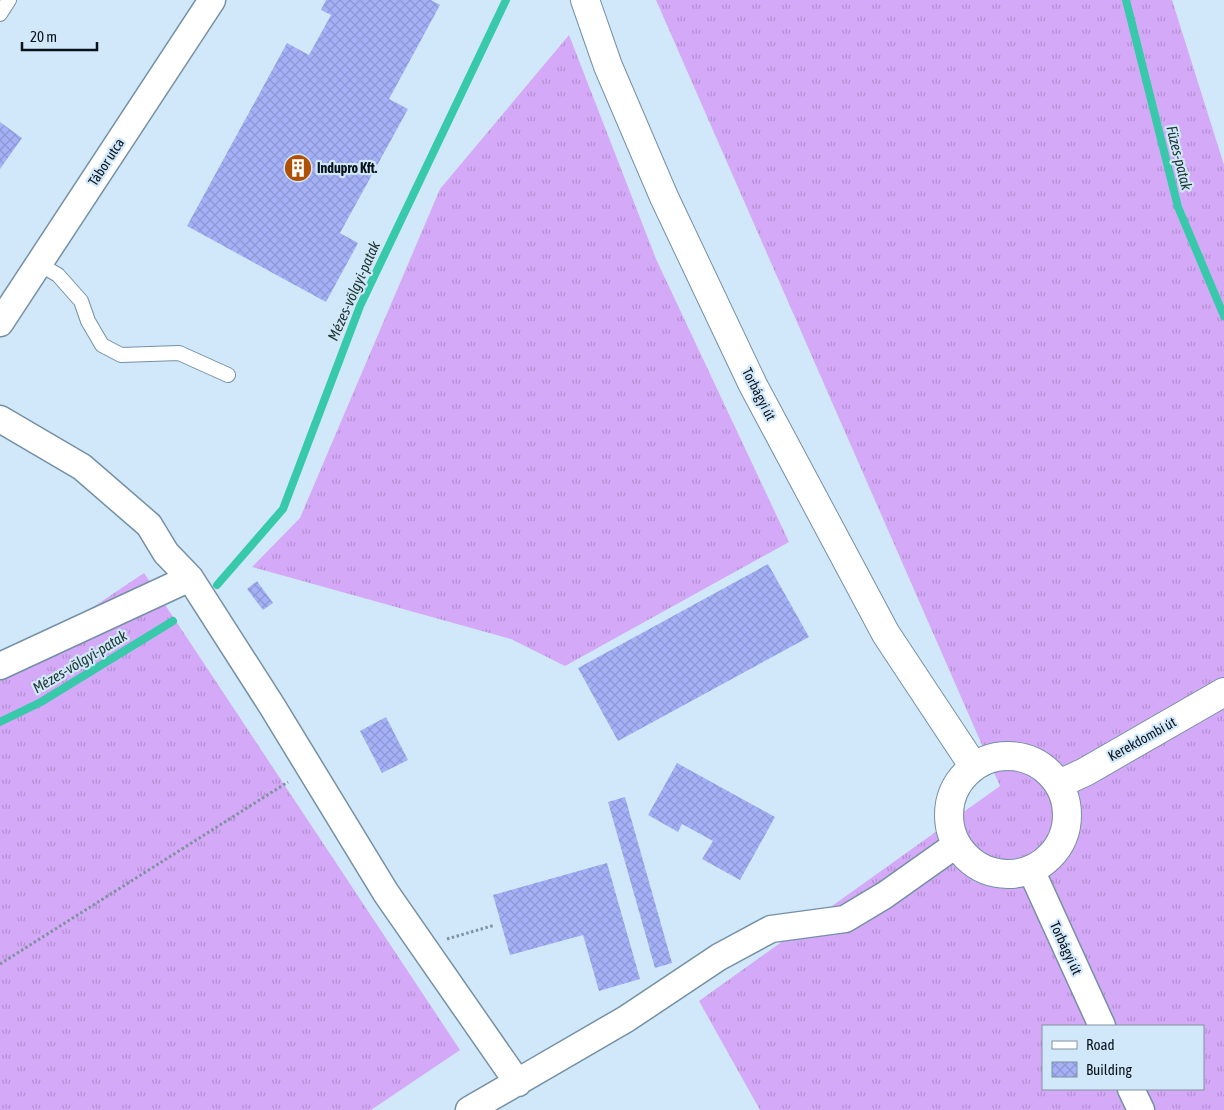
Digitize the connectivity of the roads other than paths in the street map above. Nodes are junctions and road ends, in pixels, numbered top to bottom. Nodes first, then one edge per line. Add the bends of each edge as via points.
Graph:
1 (10, 0) edge
2 (212, 0) edge
3 (585, 0) edge
4 (0, 14) edge
5 (39, 264) junction
6 (0, 323) edge
7 (228, 375) dead end
8 (0, 419) edge
9 (190, 578) junction
10 (0, 666) edge
11 (1224, 692) edge
12 (974, 767) junction
13 (1059, 784) junction
14 (957, 844) junction
15 (1031, 870) junction
16 (1102, 1025) edge
17 (518, 1082) junction
18 (1131, 1090) edge
19 (469, 1110) edge
20 (1141, 1110) edge

1 - 4 lane
2 - 5 street, Tábor utca
3 - 12 street, Torbágyi út via 608,66 664,197 753,385 886,634
5 - 6 street, Tábor utca
5 - 7 lane via 58,274 82,301 88,321 102,345 122,355 179,353
8 - 9 street via 82,468 149,525 166,553
9 - 10 street
9 - 17 street via 386,893
11 - 13 street, Kerekdombi út
12 - 13 street via 1004,755 1023,757 1040,765
12 - 14 street via 960,780 952,794 949,825
13 - 15 street via 1067,807 1062,839 1054,853
14 - 15 street via 972,862 985,869 1012,874
14 - 17 street via 845,919 771,929 719,957 626,1019
15 - 16 street, Torbágyi út
17 - 19 street
18 - 20 street

